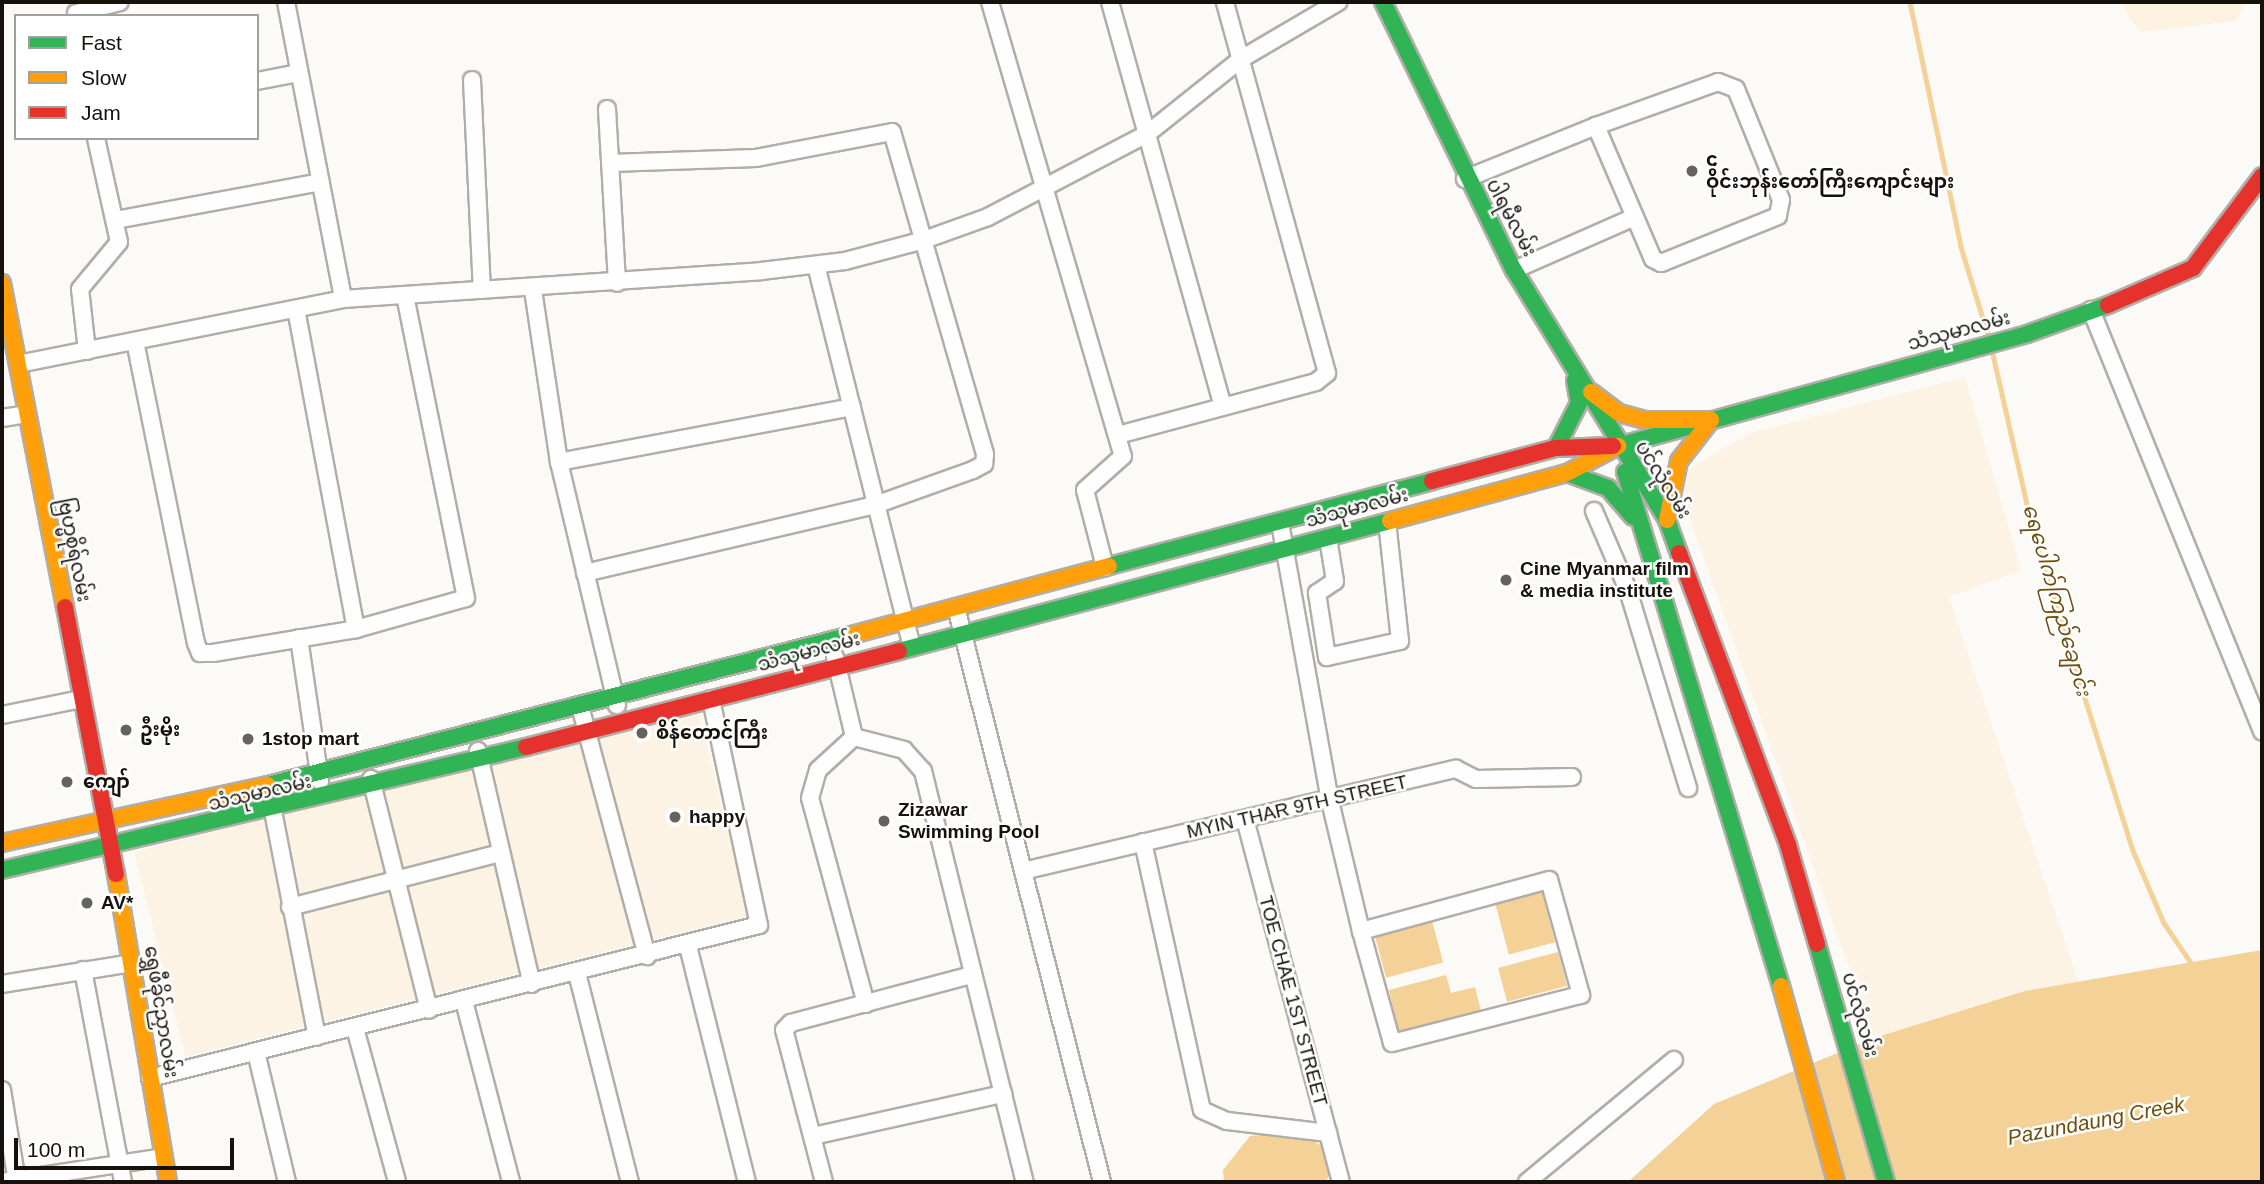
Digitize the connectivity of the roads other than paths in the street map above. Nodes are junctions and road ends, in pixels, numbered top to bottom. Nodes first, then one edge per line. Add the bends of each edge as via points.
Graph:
1 (120, 2) edge
2 (286, 2) edge
3 (990, 2) edge
4 (1110, 2) edge
5 (1225, 2) edge
6 (1338, 2) edge
7 (1383, 2) edge
8 (74, 10) edge
9 (1241, 59) junction
10 (299, 73) junction
11 (472, 80) dead end
12 (259, 81) edge
13 (607, 109) dead end
14 (1596, 126) junction
15 (1147, 134) junction
16 (96, 140) edge
17 (610, 163) junction
18 (2262, 176) edge
19 (1465, 179) junction
20 (321, 182) junction
21 (1045, 189) junction
22 (1635, 217) junction
23 (116, 220) junction
24 (924, 240) junction
25 (816, 265) junction
26 (1514, 270) junction
27 (2, 283) edge
28 (617, 283) junction
29 (482, 290) junction
30 (533, 290) junction
31 (405, 296) junction
32 (343, 299) junction
33 (296, 309) junction
34 (2091, 310) junction
35 (135, 341) junction
36 (87, 351) junction
37 (18, 364) junction
38 (1575, 376) junction
39 (852, 407) junction
40 (1223, 407) junction
41 (27, 414) junction
42 (2, 418) edge
43 (1711, 420) junction
44 (1118, 435) junction
45 (1618, 446) junction
46 (1556, 448) junction
47 (559, 462) junction
48 (1567, 473) junction
49 (875, 505) junction
50 (1594, 511) dead end
51 (1667, 520) junction
52 (1387, 522) junction
53 (1280, 523) junction
54 (1643, 532) junction
55 (1328, 538) junction
56 (1286, 549) junction
57 (1148, 555) junction
58 (1105, 567) junction
59 (585, 573) junction
60 (1157, 584) junction
61 (1628, 590) junction
62 (1664, 590) junction
63 (956, 607) junction
64 (905, 621) junction
65 (356, 629) junction
66 (963, 634) junction
67 (299, 638) junction
68 (832, 641) junction
69 (912, 647) junction
70 (837, 665) junction
71 (615, 697) junction
72 (81, 699) junction
73 (711, 699) junction
74 (580, 706) junction
75 (2, 715) edge
76 (622, 722) junction
77 (588, 731) junction
78 (2262, 732) edge
79 (474, 734) junction
80 (853, 737) junction
81 (480, 760) junction
82 (367, 763) junction
83 (319, 774) junction
84 (1572, 777) dead end
85 (373, 788) junction
86 (1688, 788) dead end
87 (323, 799) junction
88 (1330, 801) junction
89 (273, 811) junction
90 (1245, 819) junction
91 (108, 824) junction
92 (1143, 842) junction
93 (2, 843) edge
94 (112, 849) junction
95 (502, 853) junction
96 (2, 870) edge
97 (1023, 871) junction
98 (394, 881) junction
99 (290, 907) junction
100 (1361, 931) junction
101 (688, 946) junction
102 (647, 956) junction
103 (131, 962) junction
104 (83, 970) junction
105 (577, 973) junction
106 (971, 975) junction
107 (2, 984) edge
108 (532, 984) junction
109 (464, 1001) junction
110 (866, 1004) junction
111 (429, 1010) junction
112 (355, 1028) junction
113 (317, 1037) junction
114 (256, 1052) junction
115 (1674, 1060) dead end
116 (150, 1078) junction
117 (2, 1090) edge
118 (1003, 1094) junction
119 (1328, 1133) junction
120 (813, 1136) junction
121 (163, 1157) junction
122 (120, 1164) junction
123 (12, 1181) edge
124 (123, 1182) edge
125 (168, 1182) edge
126 (287, 1182) edge
127 (397, 1182) edge
128 (511, 1182) edge
129 (629, 1182) edge
130 (747, 1182) edge
131 (824, 1182) edge
132 (1025, 1182) edge
133 (1102, 1182) edge
134 (1340, 1182) edge
135 (1527, 1182) edge
136 (1836, 1182) edge
137 (1886, 1182) edge

1 - 8 street
2 - 10 street
3 - 21 street
4 - 15 street
5 - 9 street
6 - 9 street
7 - 19 main road, ပါရမီလမ်း
9 - 15 street
9 - 40 street via 1327,373 1317,382
10 - 12 street
10 - 20 street
11 - 29 street
13 - 17 street
14 - 19 street
14 - 22 street
14 - 22 street via 1727,84 1736,89 1781,200 1772,223 1668,265 1653,259
15 - 21 street
15 - 40 street
16 - 23 street
17 - 24 street via 756,158 892,132
17 - 28 street
18 - 34 main road, သံသုမာလမ်း via 2193,268
19 - 26 main road, ပါရမီလမ်း
20 - 23 street
20 - 32 street
21 - 24 street
21 - 44 street
22 - 26 street
23 - 36 street via 116,251 80,289
24 - 25 street
24 - 49 street via 984,464
25 - 28 street
25 - 39 street
26 - 38 main road, ပါရမီလမ်း
27 - 37 main road, ဗြဟ္မစိုရ်လမ်း
28 - 30 street
29 - 30 street
29 - 31 street
30 - 47 street
31 - 32 street
31 - 65 street via 466,598
32 - 33 street
33 - 35 street
33 - 65 street
34 - 43 main road, သံသုမာလမ်း via 2027,334
34 - 78 street
35 - 36 street
35 - 67 street via 200,653
36 - 37 street
37 - 41 main road, ဗြဟ္မစိုရ်လမ်း
38 - 43 main road via 1619,413 1671,422
38 - 45 main road, ပါရမီလမ်း
38 - 46 main road via 1579,403
39 - 47 street
39 - 49 street
40 - 44 street
41 - 42 street
41 - 72 main road, ဗြဟ္မစိုရ်လမ်း
43 - 45 main road, သံသုမာလမ်း
43 - 51 main road via 1679,461
44 - 58 street via 1121,462 1085,490
45 - 46 main road, သံသုမာလမ်း
45 - 48 main road, သံသုမာလမ်း
45 - 51 main road, ပင်လုံလမ်း
45 - 54 main road, ပင်လုံလမ်း
46 - 53 main road, သံသုမာလမ်း
47 - 59 street
48 - 52 main road, သံသုမာလမ်း
48 - 54 main road via 1608,488
49 - 59 street
49 - 64 street
50 - 61 street
51 - 137 main road, ပင်လုံလမ်း via 1788,845
52 - 55 main road, သံသုမာလမ်း
52 - 55 street via 1400,641 1327,657 1317,593 1335,581
53 - 56 street
53 - 57 main road, သံသုမာလမ်း
54 - 62 main road, ပင်လုံလမ်း
55 - 56 main road, သံသုမာလမ်း
56 - 60 main road, သံသုမာလမ်း
56 - 88 street
57 - 58 main road, သံသုမာလမ်း
57 - 60 main road
58 - 63 main road, သံသုမာလမ်း
59 - 71 street
60 - 66 main road, သံသုမာလမ်း
61 - 62 street
61 - 86 street
62 - 136 main road, ပင်လုံလမ်း
63 - 64 main road, သံသုမာလမ်း
63 - 66 street
64 - 68 main road, သံသုမာလမ်း
64 - 69 street
65 - 67 street
66 - 69 main road, သံသုမာလမ်း
66 - 97 street
67 - 83 street
68 - 70 street
68 - 71 main road, သံသုမာလမ်း
69 - 70 main road, သံသုမာလမ်း
70 - 73 main road, သံသုမာလမ်း
70 - 80 street
71 - 74 main road, သံသုမာလမ်း
71 - 76 street
72 - 75 street
72 - 91 main road, ဗြဟ္မစိုရ်လမ်း
73 - 76 main road, သံသုမာလမ်း
73 - 101 street via 759,925
74 - 77 street
74 - 79 main road, သံသုမာလမ်း
76 - 77 main road, သံသုမာလမ်း
77 - 81 main road, သံသုမာလမ်း
77 - 102 street
79 - 81 street
79 - 82 main road, သံသုမာလမ်း
80 - 106 street via 904,750 923,771
80 - 110 street via 818,770 810,798
81 - 85 main road, သံသုမာလမ်း
81 - 95 street
82 - 83 main road, သံသုမာလမ်း
82 - 85 street
83 - 87 street
83 - 91 main road, သံသုမာလမ်း
84 - 88 street, MYIN THAR 9TH STREET via 1476,779 1456,769
85 - 87 main road, သံသုမာလမ်း
85 - 98 street
87 - 89 main road, သံသုမာလမ်း
88 - 90 street, MYIN THAR 9TH STREET
88 - 100 street
89 - 94 main road, သံသုမာလမ်း
89 - 99 street
90 - 92 street, MYIN THAR 9TH STREET
90 - 119 street, TOE CHAE 1ST STREET
91 - 93 main road, သံသုမာလမ်း
91 - 94 main road, ရွှေဖီခိုင်ညှာလမ်း
92 - 97 street, MYIN THAR 9TH STREET
92 - 119 street via 1202,1110 1227,1121
94 - 96 main road, သံသုမာလမ်း
94 - 103 main road, ရွှေဖီခိုင်ညှာလမ်း
95 - 98 street
95 - 108 street
97 - 133 street
98 - 99 street
98 - 111 street
99 - 113 street
100 - 100 street via 1549,880 1581,995 1392,1043
101 - 102 street
101 - 130 street
102 - 105 street
103 - 104 street
103 - 116 main road, ရွှေဖီခိုင်ညှာလမ်း
104 - 107 street
104 - 122 street
105 - 108 street
105 - 129 street
106 - 110 street
106 - 118 street
108 - 109 street
109 - 111 street
109 - 128 street
110 - 120 street via 784,1030
111 - 112 street
112 - 113 street
112 - 127 street
113 - 114 street
114 - 116 street
114 - 126 street
115 - 135 street
116 - 121 main road, ရွှေဖီခိုင်ညှာလမ်း
117 - 123 street
118 - 120 street
118 - 132 street
119 - 134 street, TOE CHAE 1ST STREET
120 - 131 street
121 - 122 street
121 - 125 main road, ရွှေဖီခိုင်ညှာလမ်း
122 - 123 street
122 - 124 street

